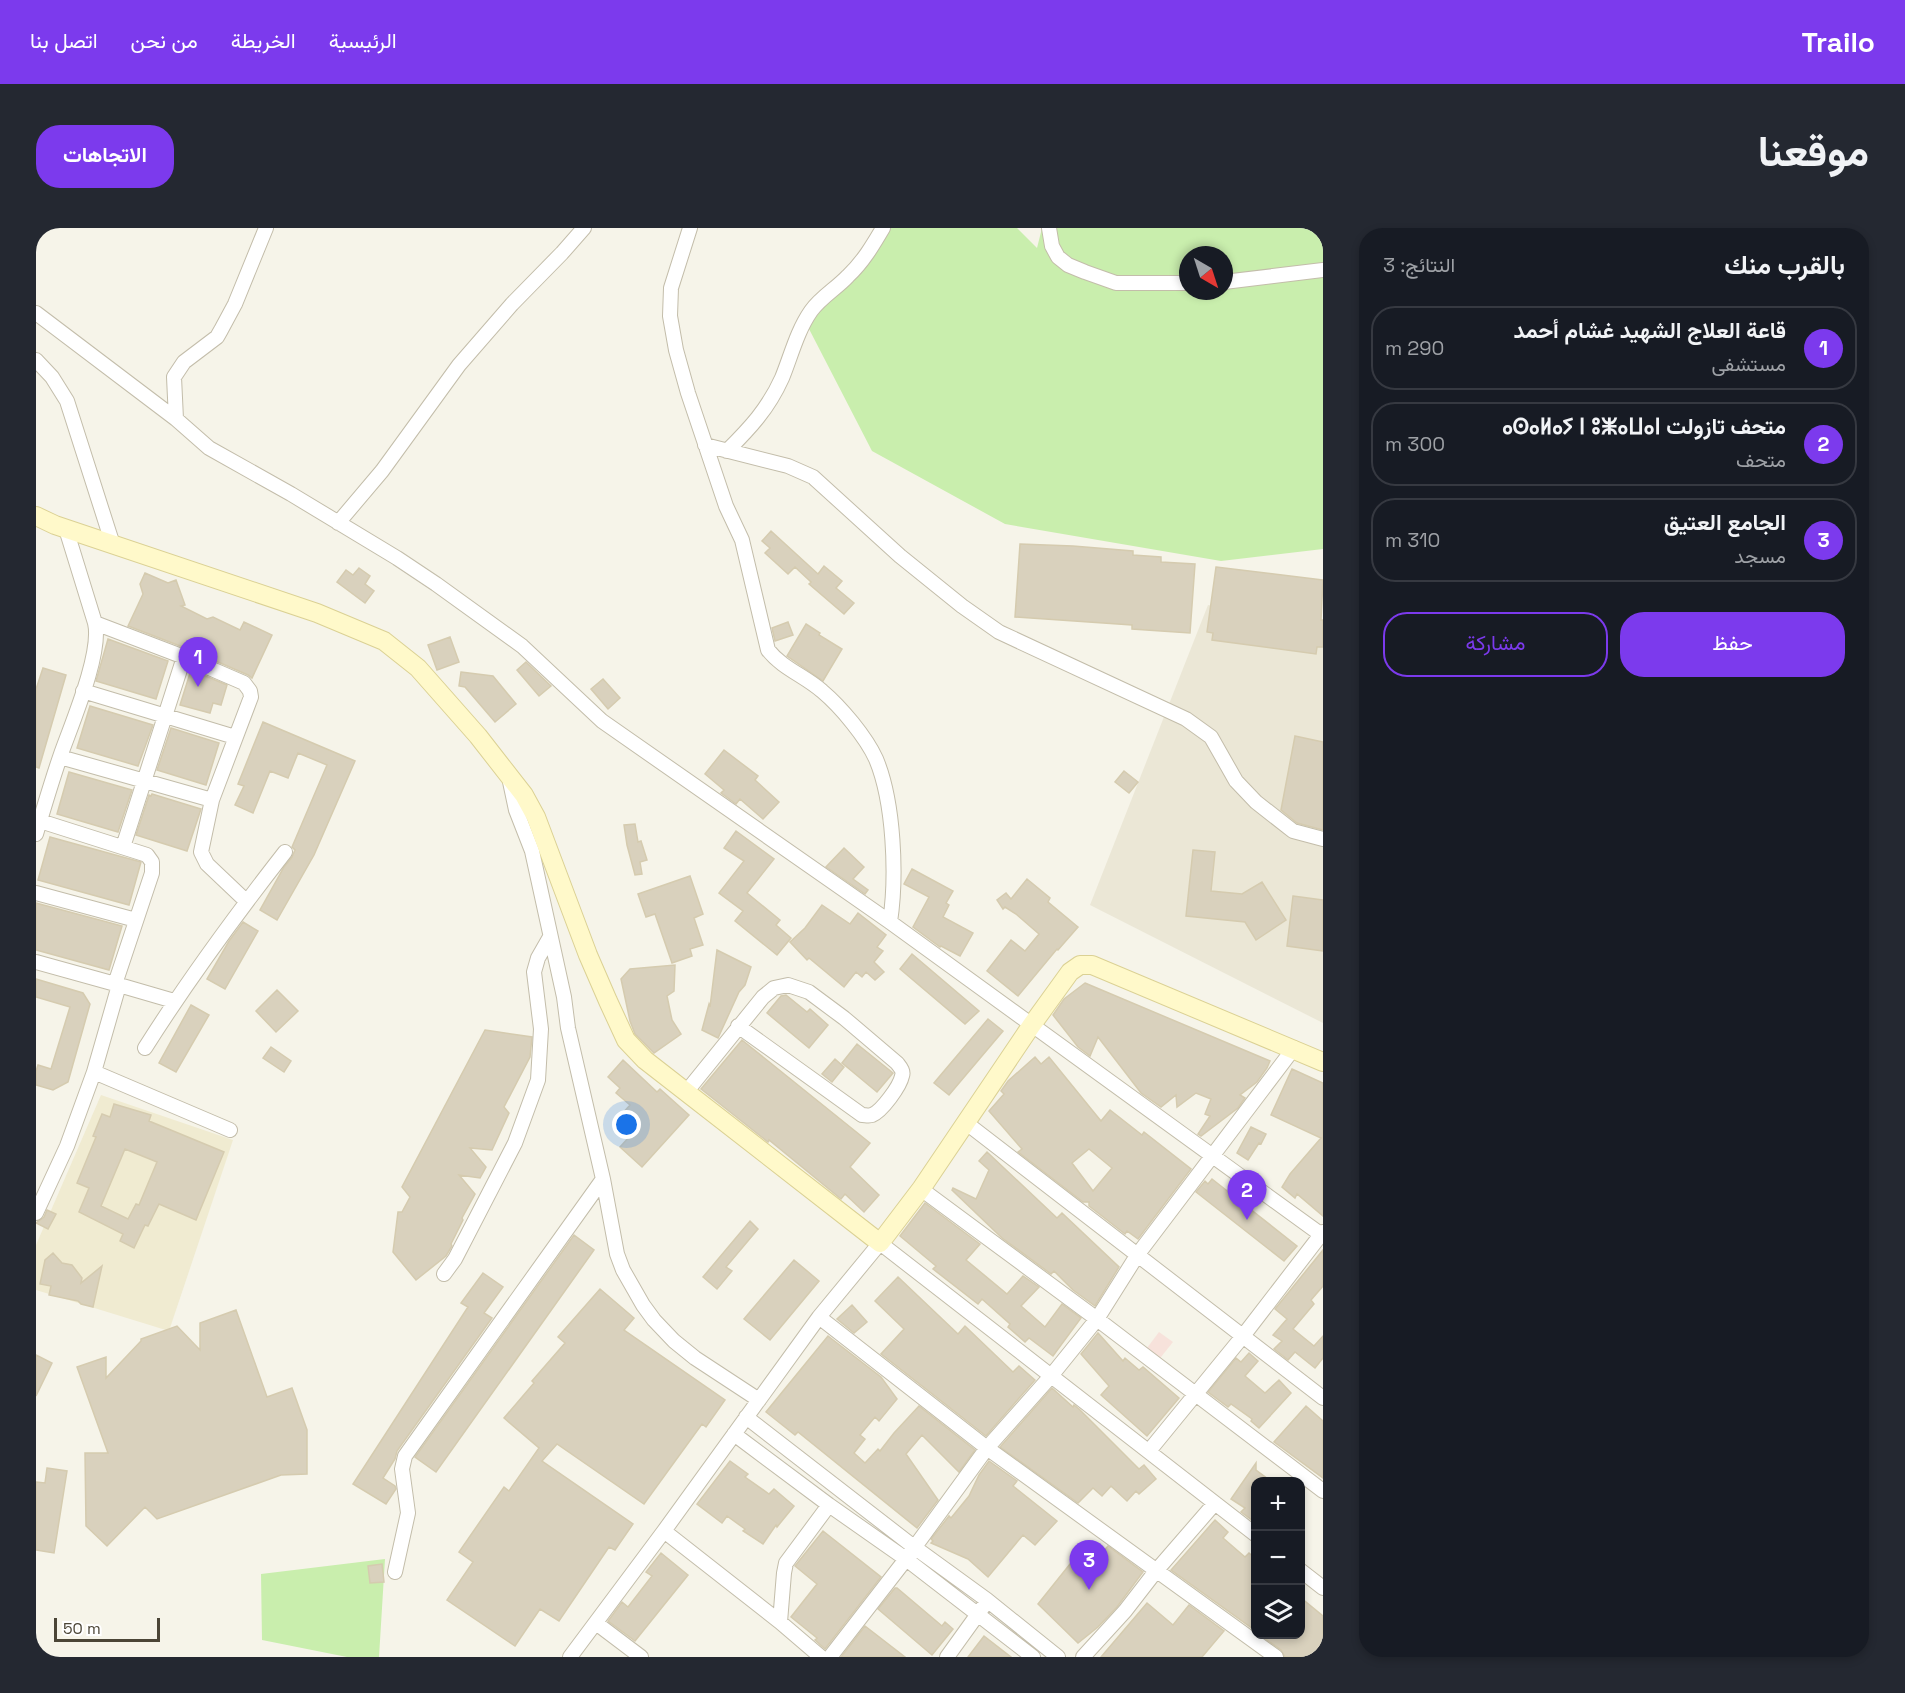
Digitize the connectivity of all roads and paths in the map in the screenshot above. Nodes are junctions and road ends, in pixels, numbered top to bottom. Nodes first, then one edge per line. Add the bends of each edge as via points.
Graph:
1 (266, 228) edge
2 (584, 228) edge
3 (690, 228) edge
4 (883, 228) edge
5 (1049, 228) edge
6 (1323, 270) edge
7 (1233, 281) edge
8 (1179, 283) edge
9 (36, 314) edge
10 (36, 360) edge
11 (176, 419) junction
12 (705, 444) junction
13 (727, 451) junction
14 (36, 516) edge
15 (338, 523) junction
16 (66, 529) junction
17 (113, 545) junction
18 (95, 623) junction
19 (184, 657) junction
20 (83, 691) junction
21 (164, 716) junction
22 (235, 737) junction
23 (60, 757) junction
24 (508, 772) junction
25 (144, 781) junction
26 (212, 800) junction
27 (38, 827) edge
28 (1323, 839) edge
29 (123, 847) junction
30 (285, 852) dead end
31 (36, 893) edge
32 (246, 902) junction
33 (136, 920) junction
34 (890, 922) junction
35 (550, 937) junction
36 (36, 962) edge
37 (117, 984) junction
38 (174, 1001) junction
39 (738, 1026) junction
40 (1031, 1026) junction
41 (145, 1048) dead end
42 (1294, 1048) junction
43 (1323, 1062) edge
44 (94, 1072) junction
45 (687, 1091) junction
46 (965, 1122) junction
47 (231, 1130) dead end
48 (1213, 1155) junction
49 (603, 1179) junction
50 (921, 1189) junction
51 (36, 1213) edge
52 (1322, 1234) edge
53 (880, 1243) junction
54 (1138, 1254) junction
55 (444, 1274) dead end
56 (819, 1317) junction
57 (1097, 1319) junction
58 (1243, 1336) junction
59 (1051, 1376) junction
60 (1196, 1394) junction
61 (1323, 1398) edge
62 (759, 1400) junction
63 (746, 1417) junction
64 (734, 1434) junction
65 (987, 1448) junction
66 (1149, 1451) junction
67 (1323, 1491) edge
68 (1215, 1503) junction
69 (829, 1505) junction
70 (664, 1531) junction
71 (1251, 1531) edge
72 (914, 1547) junction
73 (906, 1559) junction
74 (1156, 1571) junction
75 (395, 1572) dead end
76 (1305, 1574) edge
77 (1323, 1588) edge
78 (987, 1600) junction
79 (979, 1615) junction
80 (780, 1622) junction
81 (596, 1623) junction
82 (570, 1657) edge
83 (641, 1657) edge
84 (821, 1657) edge
85 (830, 1657) edge
86 (947, 1657) edge
87 (1033, 1657) edge
88 (1058, 1657) edge
89 (1083, 1657) edge
90 (1276, 1657) edge

1 - 11 street via 217,337 184,362 174,377
2 - 15 street via 459,365 382,471
3 - 12 street via 671,288 670,316 676,350
4 - 13 street via 863,260 812,309 770,401 753,426
5 - 8 street via 1052,246 1068,265 1116,284
6 - 7 street
9 - 11 street
10 - 17 street via 67,401
11 - 15 street via 219,454
12 - 13 street
12 - 34 street via 742,540 768,650 822,691 853,723 876,758 885,790 894,857
13 - 28 street via 788,466 813,477 900,555 999,632 1186,719 1211,737 1236,781 1256,802 1293,831
14 - 16 street
15 - 34 street via 436,584 522,646 602,721
16 - 17 street
16 - 18 street
17 - 24 street via 317,613 384,641 418,668
18 - 19 street
18 - 20 street via 96,643
19 - 21 street
19 - 22 street via 248,686 251,697
20 - 21 street
20 - 23 street
21 - 22 street
21 - 25 street
22 - 26 street
23 - 25 street
23 - 27 street
24 - 35 street via 516,810 532,851
24 - 45 street via 536,817 588,954 626,1040 645,1060
25 - 26 street
25 - 29 street
26 - 32 street via 202,856
27 - 29 street
29 - 33 street via 147,855 153,867
30 - 32 street
31 - 33 street
32 - 38 street
33 - 37 street
34 - 40 street
35 - 49 street
35 - 55 street via 534,972 541,1029 538,1080 514,1143
36 - 37 street
37 - 38 street
37 - 44 street
38 - 41 street
39 - 39 street via 862,1115 871,1116 881,1109 902,1076 902,1068 844,1018 809,992 788,985 774,988 763,997
39 - 45 street
40 - 42 street via 1070,972 1086,964
40 - 46 street
40 - 48 street
42 - 43 street
42 - 48 street
44 - 47 street
44 - 51 street via 67,1146
45 - 53 street
46 - 50 street
46 - 54 street
48 - 52 street
48 - 54 street
49 - 62 street via 620,1262 643,1305 682,1348
49 - 75 street via 405,1456 402,1469 408,1513
50 - 53 street
50 - 57 street
52 - 58 street
53 - 56 street
53 - 59 street
54 - 57 street
54 - 58 street
56 - 62 street
56 - 65 street
57 - 59 street
57 - 60 street
58 - 60 street
58 - 61 street
59 - 65 street
59 - 66 street
60 - 66 street
60 - 67 street
62 - 63 street
63 - 64 street
63 - 72 street
64 - 69 street
64 - 70 street
65 - 72 street
65 - 74 street
66 - 68 street
68 - 71 street
68 - 74 street
69 - 73 street
69 - 80 street via 786,1563
70 - 80 street
70 - 81 street
72 - 73 street
72 - 78 street
73 - 79 street
73 - 85 street
74 - 89 street
74 - 90 street
76 - 77 street
78 - 79 street
78 - 88 street
79 - 86 street
79 - 87 street
80 - 84 street
81 - 82 street
81 - 83 street

